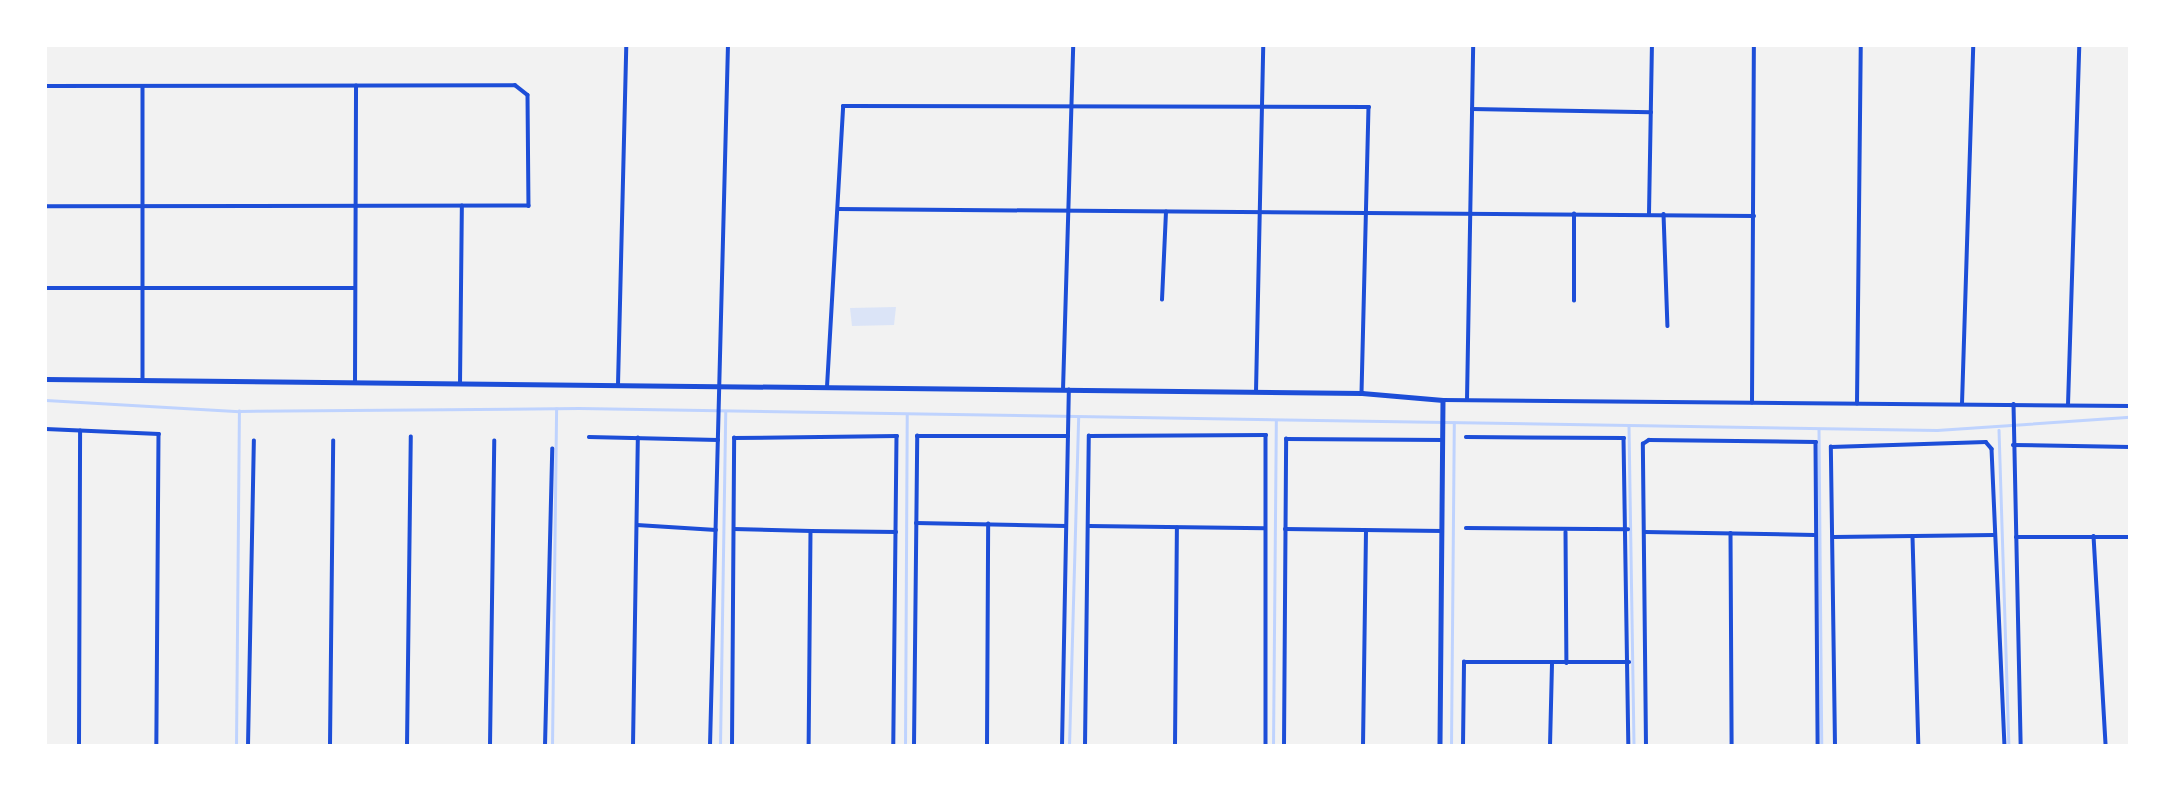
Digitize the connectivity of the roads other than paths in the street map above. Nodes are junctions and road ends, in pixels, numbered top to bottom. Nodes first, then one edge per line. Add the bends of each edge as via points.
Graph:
1 (626, 46) edge
2 (728, 46) edge
3 (1073, 46) edge
4 (1263, 46) edge
5 (1473, 46) edge
6 (1652, 46) edge
7 (1754, 46) edge
8 (1861, 46) edge
9 (1973, 46) edge
10 (2079, 46) edge
11 (46, 86) edge
12 (143, 86) junction
13 (356, 86) junction
14 (1071, 106) junction
15 (1262, 106) junction
16 (1472, 109) junction
17 (1651, 112) junction
18 (356, 206) junction
19 (462, 206) junction
20 (46, 207) edge
21 (143, 208) junction
22 (838, 209) junction
23 (1069, 209) junction
24 (1166, 212) junction
25 (1259, 214) junction
26 (1369, 214) junction
27 (1473, 214) junction
28 (1574, 214) junction
29 (1649, 214) junction
30 (1664, 214) junction
31 (1754, 216) junction
32 (46, 288) edge
33 (355, 288) junction
34 (143, 289) junction
35 (1162, 300) dead end
36 (1574, 301) dead end
37 (1668, 326) dead end
38 (46, 379) edge
39 (143, 380) junction
40 (355, 383) junction
41 (460, 384) junction
42 (618, 385) junction
43 (720, 386) junction
44 (827, 388) junction
45 (1066, 390) junction
46 (1256, 392) junction
47 (1362, 393) junction
48 (1443, 400) junction
49 (1467, 401) junction
50 (1752, 403) junction
51 (1857, 404) junction
52 (1962, 405) junction
53 (2068, 405) junction
54 (2130, 406) edge
55 (2014, 407) junction
56 (46, 429) edge
57 (80, 430) junction
58 (1068, 436) junction
59 (411, 437) dead end
60 (1466, 437) dead end
61 (589, 438) dead end
62 (638, 438) junction
63 (1444, 439) junction
64 (718, 440) junction
65 (254, 441) dead end
66 (333, 441) dead end
67 (494, 441) dead end
68 (2012, 445) junction
69 (2130, 447) edge
70 (552, 449) dead end
71 (916, 523) junction
72 (988, 524) junction
73 (637, 525) junction
74 (1066, 526) junction
75 (1089, 526) junction
76 (1177, 528) junction
77 (1265, 528) junction
78 (1466, 528) dead end
79 (734, 529) junction
80 (1285, 529) junction
81 (1628, 529) junction
82 (716, 530) junction
83 (811, 531) junction
84 (1442, 531) junction
85 (896, 532) junction
86 (1366, 532) junction
87 (1566, 532) junction
88 (1644, 532) junction
89 (1731, 533) junction
90 (1814, 535) junction
91 (1994, 535) junction
92 (2094, 536) junction
93 (1834, 537) junction
94 (1913, 537) junction
95 (2015, 537) junction
96 (2130, 537) edge
97 (1629, 662) junction
98 (1567, 663) junction
99 (1552, 664) junction
100 (79, 746) edge
101 (157, 746) edge
102 (248, 746) edge
103 (330, 746) edge
104 (407, 746) edge
105 (490, 746) edge
106 (545, 746) edge
107 (633, 746) edge
108 (710, 746) edge
109 (732, 746) edge
110 (809, 746) edge
111 (894, 746) edge
112 (914, 746) edge
113 (987, 746) edge
114 (1062, 746) edge
115 (1085, 746) edge
116 (1175, 746) edge
117 (1266, 746) edge
118 (1284, 746) edge
119 (1363, 746) edge
120 (1440, 746) edge
121 (1463, 746) edge
122 (1550, 746) edge
123 (1629, 746) edge
124 (1646, 746) edge
125 (1732, 746) edge
126 (1818, 746) edge
127 (1835, 746) edge
128 (1919, 746) edge
129 (2005, 746) edge
130 (2021, 746) edge
131 (2106, 746) edge

1 - 42 street
2 - 43 street
3 - 14 street
4 - 15 street
5 - 16 street
6 - 17 street
7 - 31 street
8 - 51 street
9 - 52 street
10 - 53 street
11 - 12 street
12 - 13 street
12 - 21 street
13 - 18 street
13 - 19 street via 515,85 528,95 529,206
14 - 15 street
14 - 22 street via 843,106
14 - 23 street
15 - 25 street
15 - 26 street via 1369,107
16 - 17 street
16 - 27 street
17 - 29 street
18 - 19 street
18 - 21 street
18 - 33 street
19 - 41 street
20 - 21 street
21 - 34 street
22 - 23 street
22 - 44 street
23 - 24 street
23 - 45 street
24 - 25 street
24 - 35 street
25 - 26 street
25 - 46 street
26 - 27 street
26 - 47 street
27 - 28 street
27 - 49 street
28 - 29 street
28 - 36 street
29 - 30 street
30 - 31 street
30 - 37 street
31 - 50 street
32 - 34 street
33 - 34 street
33 - 40 street
34 - 39 street
38 - 39 street
39 - 40 street
40 - 41 street
41 - 42 street
42 - 43 street
43 - 44 street
43 - 64 street
44 - 45 street
45 - 46 street
45 - 58 street
46 - 47 street
47 - 48 street
48 - 49 street
48 - 63 street
49 - 50 street
50 - 51 street
51 - 52 street
52 - 55 street
53 - 54 street
53 - 55 street
55 - 68 street
56 - 57 street
57 - 100 street
57 - 101 street via 159,433
58 - 71 street via 917,436
58 - 74 street
59 - 104 street
60 - 81 street via 1624,438
61 - 62 street
62 - 64 street
62 - 73 street
63 - 80 street via 1286,439
63 - 84 street
64 - 82 street
65 - 102 street
66 - 103 street
67 - 105 street
68 - 69 street
68 - 95 street
70 - 106 street
71 - 72 street
71 - 112 street
72 - 74 street
72 - 113 street
73 - 82 street
73 - 107 street
74 - 114 street
75 - 76 street
75 - 77 street via 1089,436 1266,435
75 - 115 street
76 - 77 street
76 - 116 street
77 - 117 street
78 - 87 street
79 - 83 street
79 - 85 street via 734,438 897,436
79 - 109 street
80 - 86 street
80 - 118 street
81 - 87 street
81 - 97 street
82 - 108 street
83 - 85 street
83 - 110 street
84 - 86 street
84 - 120 street
85 - 111 street
86 - 119 street
87 - 98 street
88 - 89 street
88 - 90 street via 1643,444 1649,440 1816,442
88 - 124 street
89 - 90 street
89 - 125 street
90 - 126 street
91 - 93 street via 1992,449 1986,442 1836,444
91 - 94 street
91 - 129 street
92 - 95 street
92 - 96 street
92 - 131 street
93 - 94 street
93 - 127 street
94 - 128 street
95 - 130 street
97 - 98 street
97 - 123 street
98 - 99 street
99 - 121 street via 1464,662
99 - 122 street

